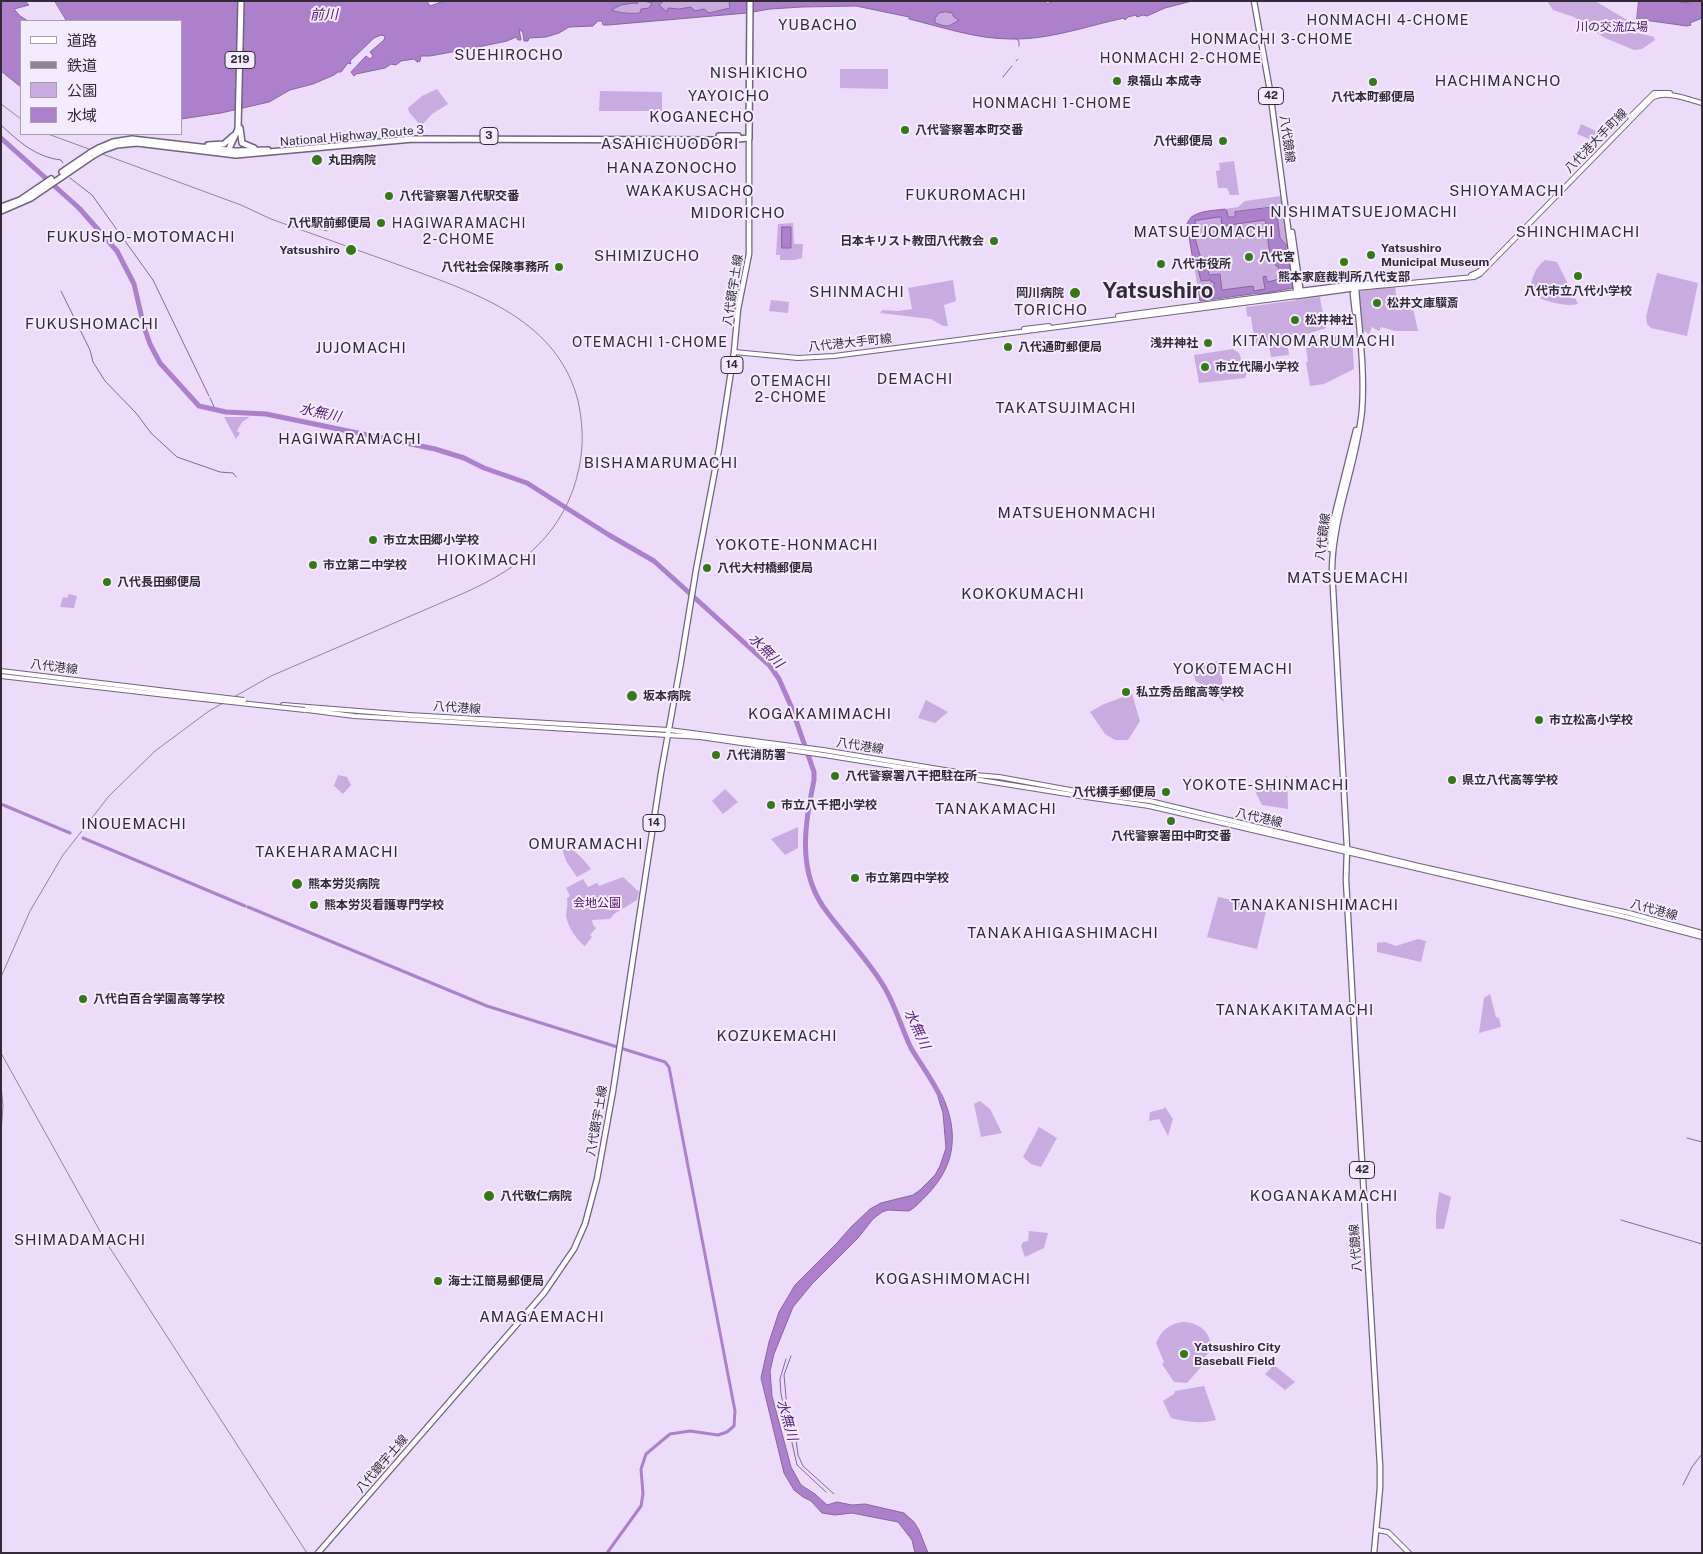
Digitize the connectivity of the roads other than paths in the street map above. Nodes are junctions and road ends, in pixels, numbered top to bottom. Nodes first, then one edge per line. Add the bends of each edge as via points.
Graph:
1 (241, 1) edge
2 (750, 1) edge
3 (1254, 1) edge
4 (1702, 102) edge
5 (239, 121) junction
6 (238, 129) junction
7 (749, 137) junction
8 (195, 146) junction
9 (101, 149) junction
10 (259, 150) junction
11 (228, 152) junction
12 (1, 209) edge
13 (1356, 286) junction
14 (1299, 294) junction
15 (734, 352) junction
16 (1, 671) edge
17 (1, 676) edge
18 (166, 693) junction
19 (669, 732) junction
20 (1345, 849) junction
21 (1702, 933) edge
22 (1702, 937) edge
23 (1376, 1530) junction
24 (318, 1553) edge
25 (1374, 1553) edge
26 (1409, 1553) edge

1 - 5 highway, 219
2 - 7 highway
3 - 14 main road, 八代鏡線 / 42
4 - 13 main road, 八代港大手町線 via 1669,95 1652,98 1480,274
5 - 6 highway, 219
5 - 10 highway via 242,143
6 - 8 highway via 224,144
6 - 11 highway, 219
7 - 10 highway, National Highway Route 3 / 3 via 415,136
7 - 11 highway, National Highway Route 3 / 3 via 413,139 249,155
7 - 15 main road, 八代鏡宇土線 / 14 via 749,254 738,308
8 - 9 highway, National Highway Route 3 / 3 via 132,139 113,142
8 - 11 highway, National Highway Route 3 / 3
9 - 11 highway, National Highway Route 3 / 3 via 137,143
9 - 12 highway, National Highway Route 3 / 3, bridge via 20,204
10 - 11 highway, National Highway Route 3 / 3
13 - 14 main road
13 - 20 main road, 八代鏡線 / 42 via 1363,379 1362,411 1332,560
14 - 15 main road, 八代港大手町線 via 816,358
15 - 19 main road, 八代鏡宇土線 / 14
16 - 18 main road, 八代港線
17 - 18 main road, 八代港線
18 - 19 main road, 八代港線, bridge via 422,716
18 - 19 main road, 八代港線, bridge via 363,717
19 - 20 main road, 八代港線 via 824,753 1149,806
19 - 24 main road, 八代鏡宇土線 / 14 via 620,1046 597,1179 585,1224 574,1249 544,1293
20 - 21 main road, 八代港線 via 1629,913
20 - 22 main road, 八代港線
20 - 23 main road, 八代鏡線 / 42 via 1380,1466
23 - 25 main road, 八代鏡線 / 42
23 - 26 main road via 1388,1532

